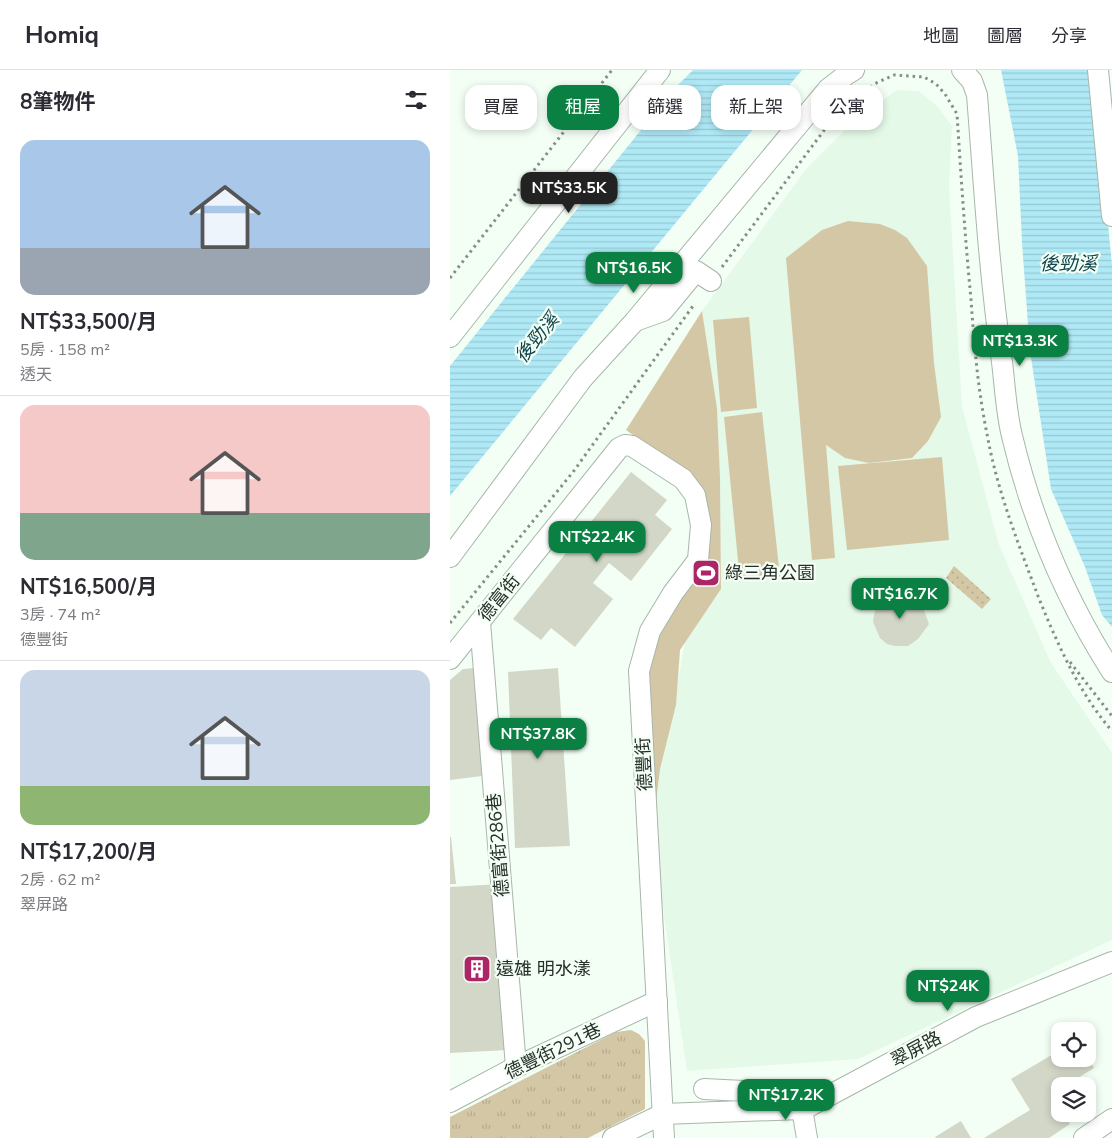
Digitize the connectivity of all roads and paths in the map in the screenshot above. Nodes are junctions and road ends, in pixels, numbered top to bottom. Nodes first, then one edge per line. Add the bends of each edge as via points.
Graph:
1 (612, 70) edge
2 (660, 70) edge
3 (854, 70) edge
4 (962, 70) edge
5 (1098, 70) edge
6 (1112, 216) edge
7 (450, 278) edge
8 (711, 281) joint
9 (694, 304) dead end
10 (634, 322) junction
11 (450, 337) edge
12 (625, 445) joint
13 (450, 557) edge
14 (480, 622) junction
15 (450, 623) edge
16 (1064, 654) junction
17 (450, 659) edge
18 (1112, 672) edge
19 (1112, 716) edge
20 (1112, 732) edge
21 (1112, 962) edge
22 (657, 1001) junction
23 (516, 1067) junction
24 (704, 1089) dead end
25 (450, 1102) edge
26 (804, 1109) junction
27 (663, 1114) junction
28 (1112, 1119) edge
29 (613, 1138) edge
30 (664, 1138) edge
31 (807, 1138) edge
32 (1084, 1138) edge

1 - 7 path
2 - 11 street
3 - 10 street via 828,89
4 - 18 street via 978,95 994,305 1012,434 1035,514 1063,584
5 - 6 street
8 - 10 street via 696,271 664,311
8 - 16 path via 831,121 874,84 894,75 924,77 936,84 957,114 976,368 987,435 1003,502
9 - 15 path via 573,472
10 - 13 street via 583,378
12 - 14 street, 德富街
12 - 22 street, 德豐街 via 632,446 683,479 695,495 701,525 698,560 650,631 639,671
14 - 17 street, 德富街
14 - 23 street, 德富街286巷
16 - 19 path
16 - 20 path via 1083,691
21 - 26 street, 翠屏路 via 976,1017
22 - 23 street, 德豐街291巷
22 - 27 street, 德豐街
23 - 25 street, 德豐街291巷
24 - 26 street via 782,1093
26 - 27 street
26 - 31 street
27 - 29 street
27 - 30 street, 德豐街
28 - 32 street

